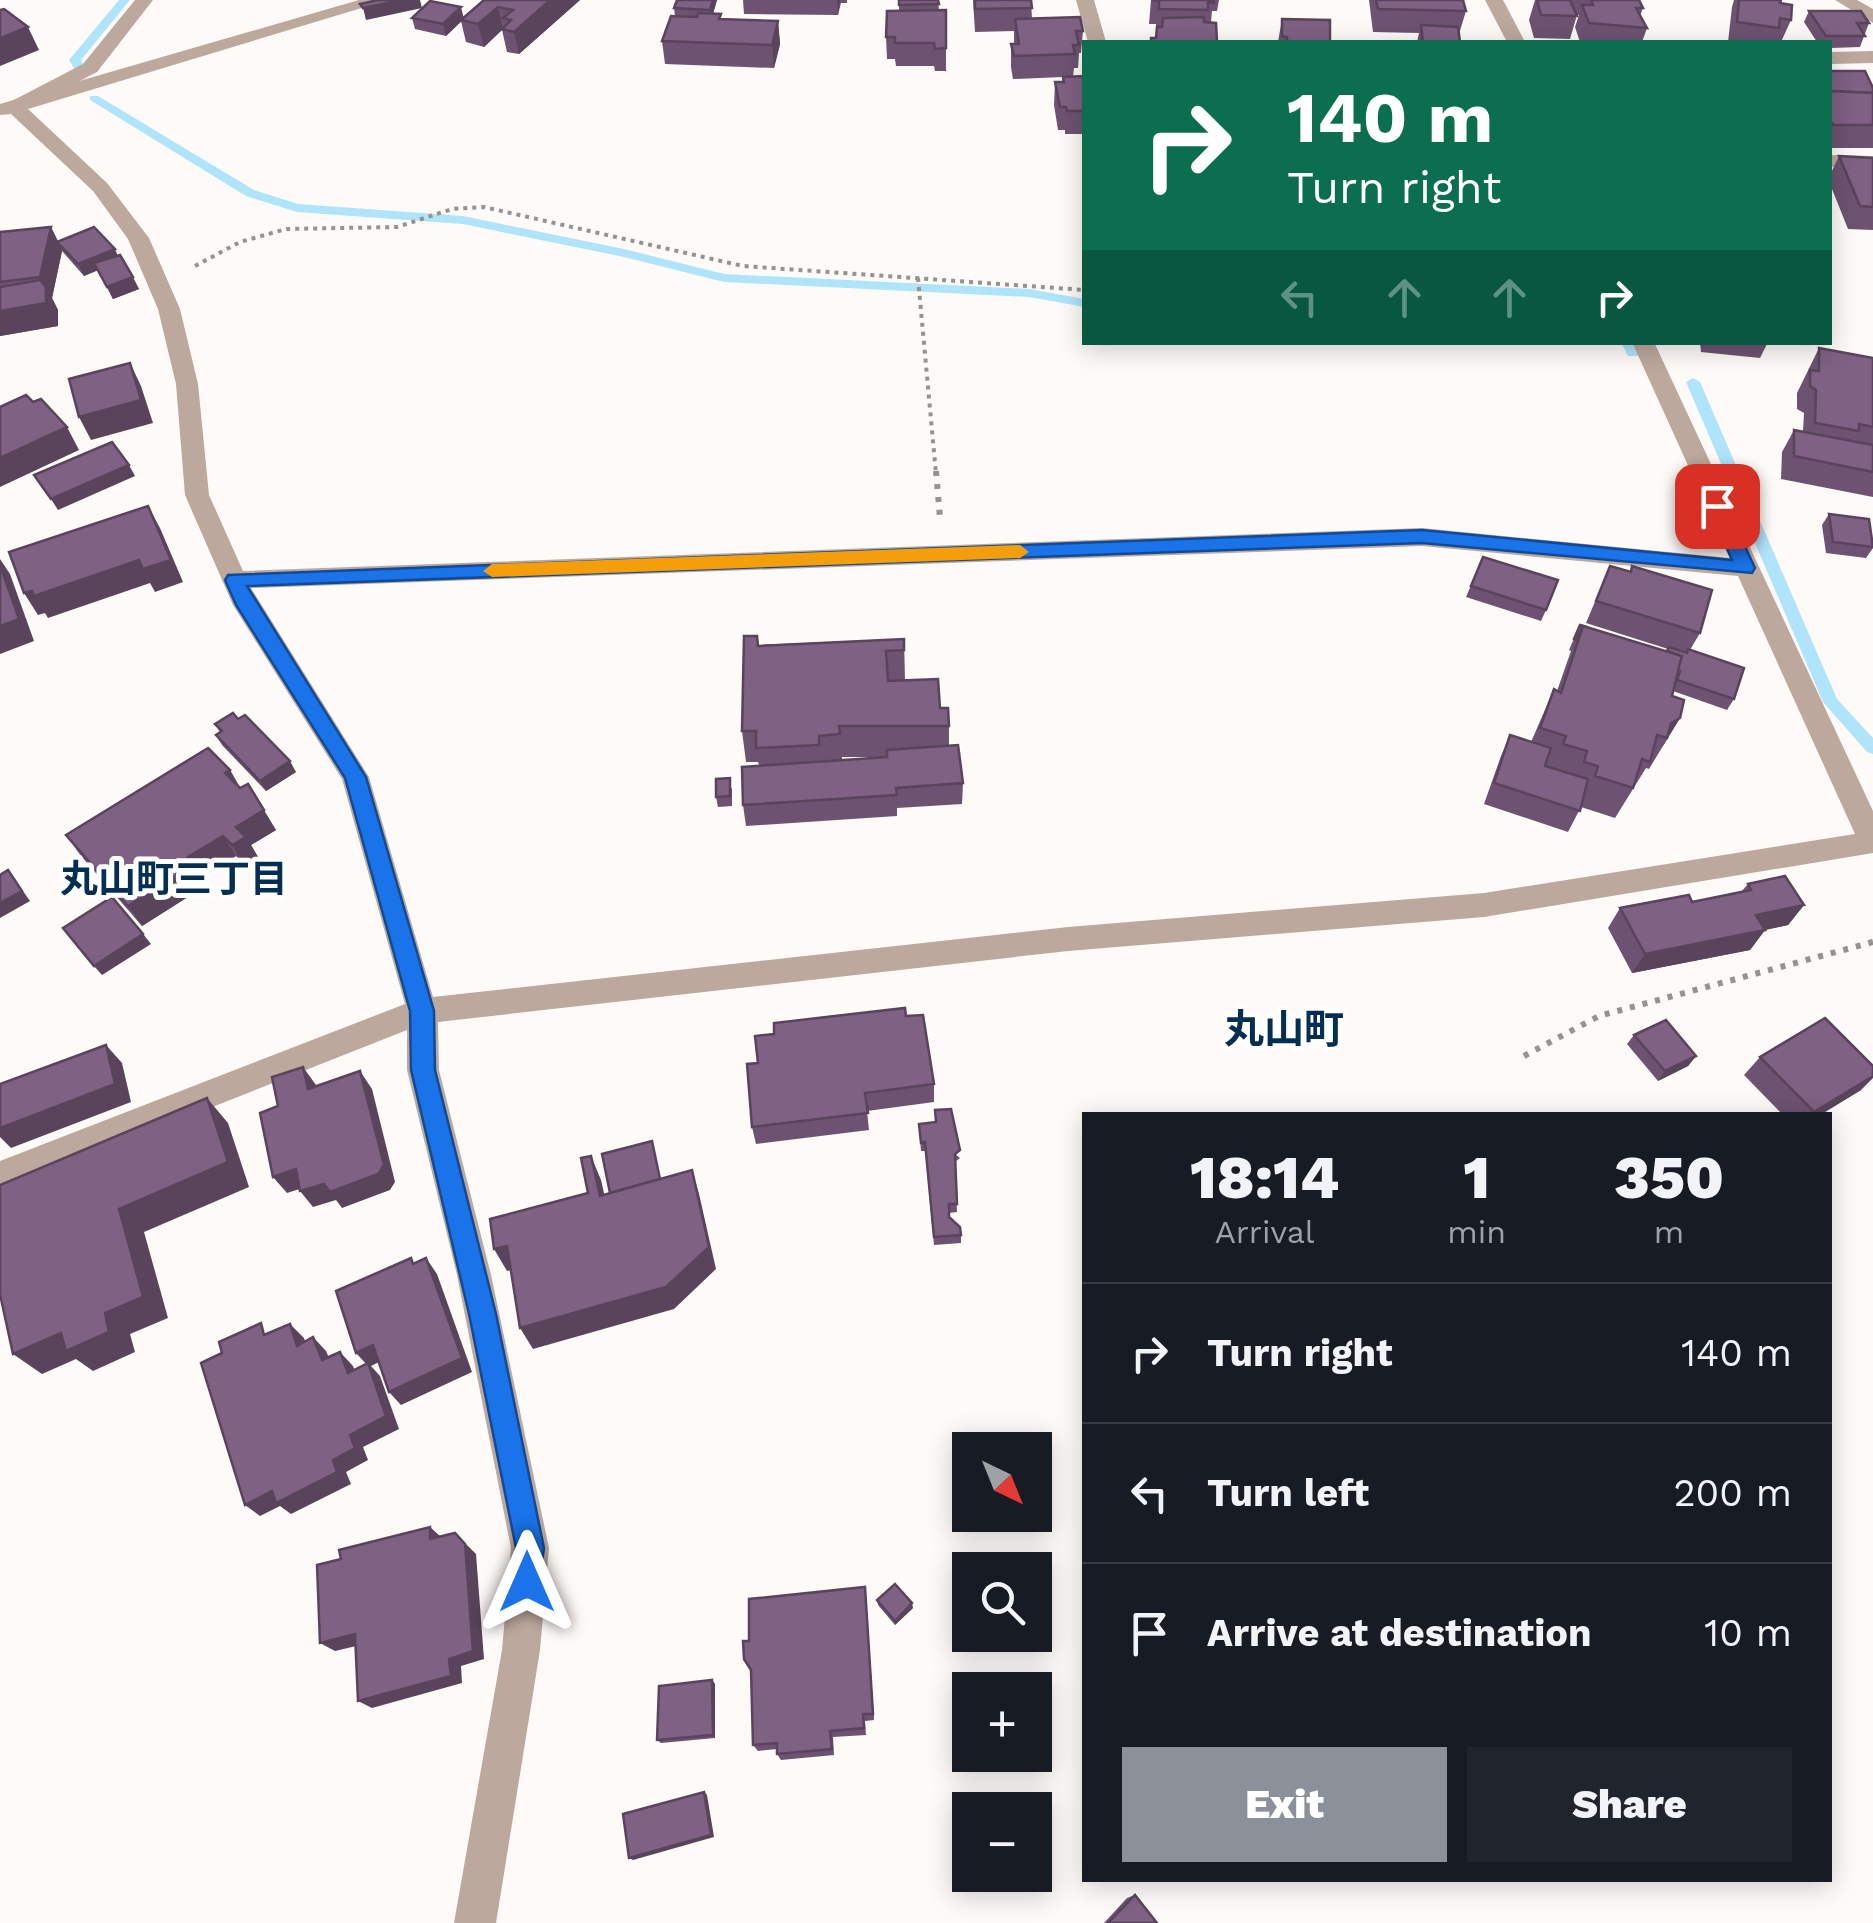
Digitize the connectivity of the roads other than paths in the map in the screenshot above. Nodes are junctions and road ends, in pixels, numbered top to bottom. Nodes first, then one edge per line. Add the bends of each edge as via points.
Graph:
1 (144, 0) edge
2 (379, 0) edge
3 (1084, 0) edge
4 (1494, 0) edge
5 (1844, 0) edge
6 (1873, 17) edge
7 (1095, 40) edge
8 (1515, 40) edge
9 (1832, 58) edge
10 (1871, 62) edge
11 (7, 109) edge
12 (1832, 161) edge
13 (1873, 162) edge
14 (1644, 345) edge
15 (1745, 568) junction
16 (235, 580) junction
17 (422, 1011) junction
18 (0, 1176) edge
19 (474, 1923) edge

1 - 11 street via 90,68
2 - 11 street
3 - 7 street
4 - 8 street
5 - 6 street
9 - 10 street
11 - 16 street via 100,187 138,238 188,384 198,495
12 - 13 street
14 - 15 street
15 - 16 street via 1422,537
15 - 17 street via 1873,842 1484,905 1068,939
16 - 17 street via 356,777
17 - 18 street
17 - 19 street via 423,1070 530,1548 521,1650

